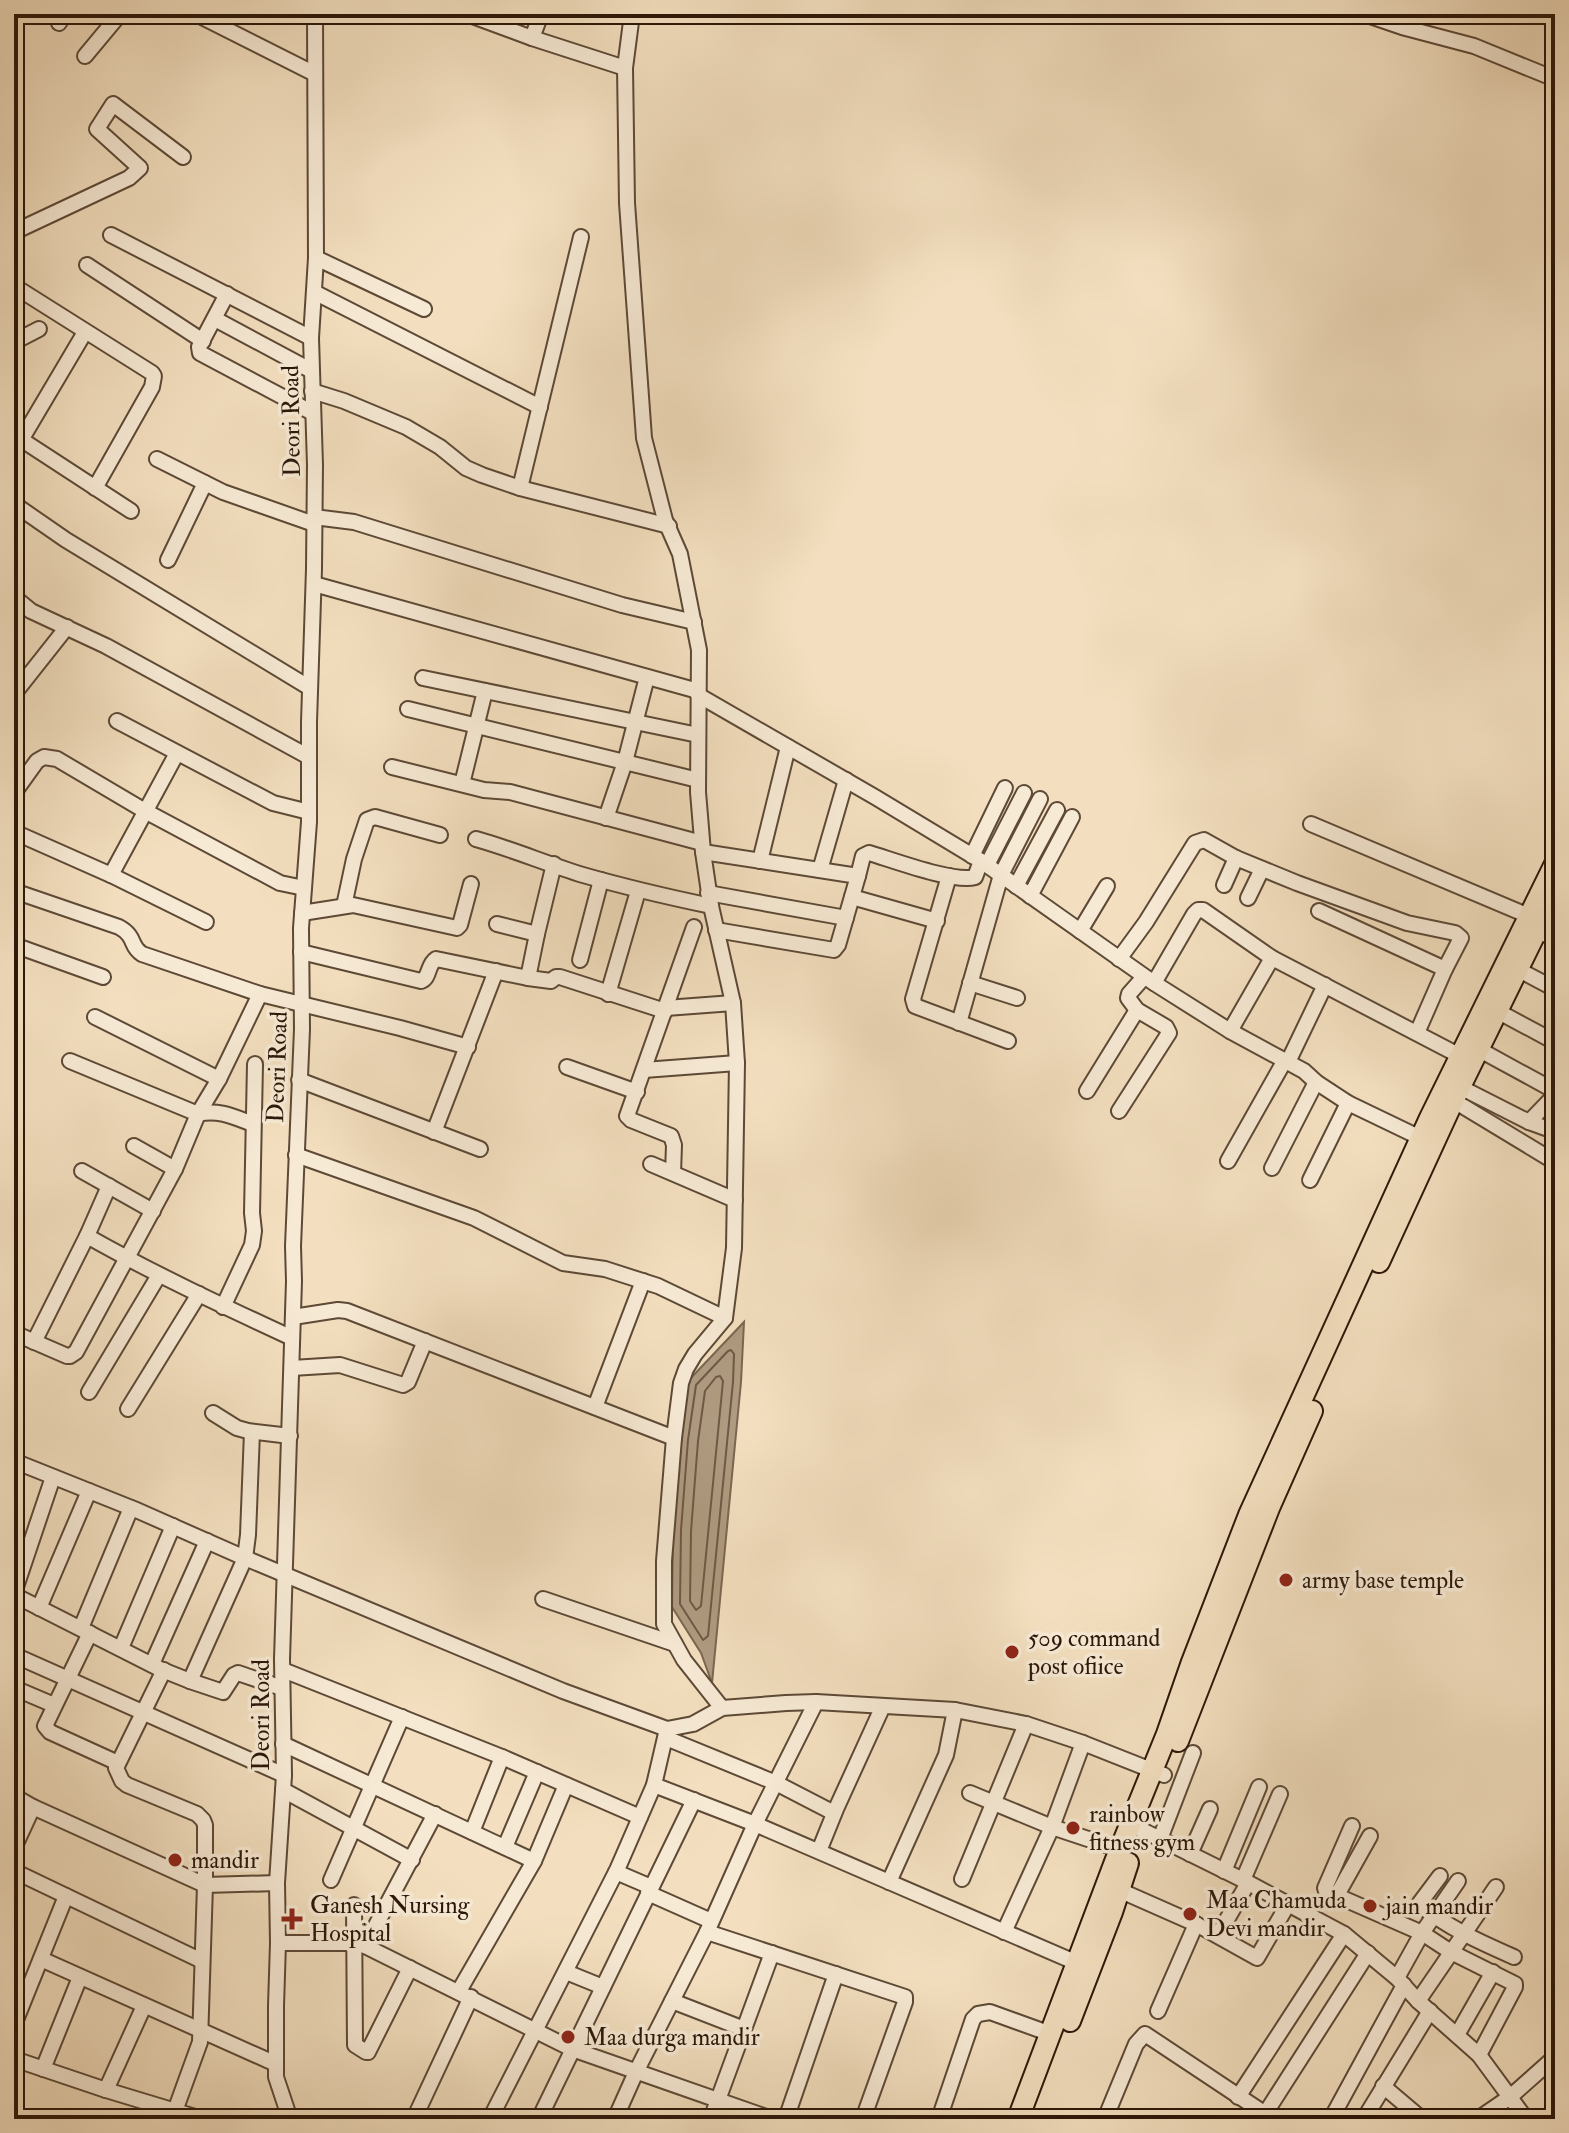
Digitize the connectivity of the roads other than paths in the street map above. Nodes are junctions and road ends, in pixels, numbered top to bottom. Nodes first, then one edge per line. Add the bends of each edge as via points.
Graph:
1 (120, 14) edge
2 (196, 14) edge
3 (315, 14) edge
4 (467, 14) edge
5 (541, 14) edge
6 (631, 14) edge
7 (1367, 15) edge
8 (1404, 21) edge
9 (532, 38) junction
10 (85, 56) dead end
11 (625, 68) junction
12 (1553, 73) edge
13 (315, 74) junction
14 (183, 157) dead end
15 (14, 232) edge
16 (111, 235) dead end
17 (581, 237) dead end
18 (316, 258) junction
19 (87, 265) dead end
20 (14, 286) edge
21 (314, 292) junction
22 (227, 294) junction
23 (424, 309) dead end
24 (215, 319) junction
25 (39, 329) dead end
26 (85, 332) junction
27 (311, 338) junction
28 (203, 341) junction
29 (14, 342) edge
30 (312, 371) junction
31 (312, 391) junction
32 (540, 407) junction
33 (313, 413) junction
34 (18, 446) edge
35 (157, 459) dead end
36 (205, 483) junction
37 (95, 488) junction
38 (520, 488) junction
39 (14, 504) edge
40 (131, 511) dead end
41 (314, 521) junction
42 (669, 526) junction
43 (168, 560) dead end
44 (314, 584) junction
45 (14, 597) edge
46 (694, 622) junction
47 (67, 627) junction
48 (647, 677) junction
49 (423, 678) dead end
50 (310, 688) junction
51 (485, 691) junction
52 (698, 693) junction
53 (14, 694) edge
54 (408, 709) dead end
55 (117, 721) dead end
56 (635, 722) junction
57 (476, 726) junction
58 (698, 735) junction
59 (788, 747) junction
60 (177, 753) junction
61 (309, 757) junction
62 (625, 762) junction
63 (392, 767) dead end
64 (698, 780) junction
65 (846, 780) junction
66 (462, 784) junction
67 (1005, 788) dead end
68 (14, 793) edge
69 (1024, 793) dead end
70 (1040, 799) dead end
71 (1057, 810) dead end
72 (145, 811) junction
73 (309, 812) junction
74 (1072, 817) dead end
75 (606, 818) junction
76 (1311, 824) dead end
77 (14, 832) edge
78 (440, 835) dead end
79 (476, 839) dead end
80 (702, 848) junction
81 (1236, 858) junction
82 (760, 861) junction
83 (980, 861) junction
84 (554, 864) junction
85 (1555, 864) edge
86 (1262, 869) junction
87 (820, 870) junction
88 (111, 875) junction
89 (1001, 875) junction
90 (858, 876) junction
91 (949, 876) junction
92 (601, 880) junction
93 (471, 884) dead end
94 (1224, 885) dead end
95 (1016, 886) junction
96 (1107, 886) dead end
97 (304, 888) junction
98 (14, 891) edge
99 (638, 891) junction
100 (1555, 894) edge
101 (1030, 896) junction
102 (852, 897) junction
103 (1248, 898) dead end
104 (710, 900) junction
105 (344, 906) junction
106 (1319, 911) dead end
107 (302, 913) junction
108 (846, 918) junction
109 (937, 921) junction
110 (206, 922) dead end
111 (497, 924) dead end
112 (694, 927) dead end
113 (1540, 929) edge
114 (716, 930) junction
115 (1080, 931) junction
116 (537, 934) junction
117 (14, 945) edge
118 (301, 952) junction
119 (1272, 958) junction
120 (1119, 959) junction
121 (580, 960) dead end
122 (1445, 969) junction
123 (1519, 970) junction
124 (496, 971) junction
125 (103, 977) dead end
126 (528, 978) junction
127 (1149, 980) junction
128 (970, 983) junction
129 (1325, 985) junction
130 (1555, 989) edge
131 (260, 994) junction
132 (608, 994) junction
133 (1017, 998) dead end
134 (301, 1003) junction
135 (733, 1003) junction
136 (665, 1009) junction
137 (1137, 1010) junction
138 (1499, 1012) junction
139 (95, 1017) dead end
140 (959, 1023) junction
141 (1230, 1031) junction
142 (1417, 1033) junction
143 (1008, 1041) dead end
144 (1555, 1042) edge
145 (468, 1047) junction
146 (1471, 1056) junction
147 (70, 1061) dead end
148 (1286, 1061) junction
149 (737, 1063) junction
150 (255, 1064) dead end
151 (567, 1067) dead end
152 (644, 1070) junction
153 (219, 1079) junction
154 (299, 1080) junction
155 (1316, 1082) junction
156 (1087, 1091) dead end
157 (1451, 1091) junction
158 (637, 1092) junction
159 (1555, 1093) edge
160 (1348, 1103) junction
161 (1119, 1111) dead end
162 (198, 1114) junction
163 (1529, 1122) junction
164 (253, 1124) junction
165 (1555, 1126) edge
166 (434, 1132) junction
167 (1427, 1141) junction
168 (134, 1146) dead end
169 (480, 1149) dead end
170 (296, 1155) junction
171 (1228, 1161) dead end
172 (1555, 1162) edge
173 (651, 1164) dead end
174 (1272, 1168) dead end
175 (175, 1169) junction
176 (82, 1171) dead end
177 (673, 1173) junction
178 (1310, 1180) dead end
179 (109, 1186) junction
180 (735, 1200) junction
181 (153, 1211) junction
182 (87, 1236) junction
183 (127, 1259) junction
184 (159, 1275) junction
185 (643, 1281) junction
186 (199, 1294) junction
187 (223, 1307) junction
188 (293, 1317) junction
189 (725, 1318) junction
190 (14, 1333) edge
191 (292, 1338) junction
192 (425, 1341) junction
193 (34, 1342) junction
194 (292, 1368) junction
195 (89, 1392) dead end
196 (595, 1407) junction
197 (128, 1409) dead end
198 (213, 1413) dead end
199 (252, 1432) junction
200 (290, 1436) junction
201 (674, 1438) junction
202 (14, 1461) edge
203 (53, 1477) junction
204 (89, 1491) junction
205 (131, 1508) junction
206 (173, 1526) junction
207 (207, 1541) junction
208 (245, 1558) junction
209 (285, 1574) junction
210 (14, 1594) edge
211 (543, 1599) dead end
212 (39, 1608) junction
213 (85, 1630) junction
214 (675, 1644) junction
215 (121, 1648) junction
216 (14, 1655) edge
217 (158, 1667) junction
218 (283, 1670) junction
219 (66, 1679) junction
220 (190, 1681) junction
221 (14, 1688) edge
222 (282, 1688) junction
223 (816, 1702) junction
224 (54, 1705) junction
225 (883, 1706) junction
226 (722, 1708) junction
227 (955, 1710) junction
228 (142, 1713) junction
229 (402, 1717) junction
230 (1026, 1724) junction
231 (666, 1733) junction
232 (1083, 1743) junction
233 (283, 1744) junction
234 (1193, 1753) dead end
235 (502, 1757) junction
236 (118, 1763) junction
237 (537, 1772) junction
238 (1158, 1772) junction
239 (283, 1782) junction
240 (776, 1783) junction
241 (372, 1785) junction
242 (566, 1785) junction
243 (654, 1785) junction
244 (1259, 1787) dead end
245 (970, 1793) dead end
246 (1280, 1794) dead end
247 (14, 1796) edge
248 (694, 1800) junction
249 (994, 1803) junction
250 (33, 1807) junction
251 (1210, 1809) dead end
252 (834, 1813) junction
253 (435, 1814) junction
254 (640, 1817) junction
255 (755, 1824) junction
256 (1352, 1826) dead end
257 (1052, 1827) junction
258 (353, 1828) junction
259 (1140, 1829) junction
260 (472, 1832) junction
261 (1370, 1836) dead end
262 (1160, 1839) junction
263 (505, 1847) junction
264 (14, 1848) edge
265 (1121, 1850) junction
266 (819, 1851) junction
267 (1190, 1854) junction
268 (412, 1860) junction
269 (534, 1861) junction
270 (14, 1871) edge
271 (1224, 1871) junction
272 (616, 1872) junction
273 (1440, 1876) dead end
274 (962, 1879) dead end
275 (331, 1880) dead end
276 (1458, 1881) dead end
277 (889, 1882) junction
278 (1246, 1882) junction
279 (277, 1883) junction
280 (205, 1885) junction
281 (1496, 1887) dead end
282 (650, 1890) junction
283 (1119, 1890) junction
284 (1337, 1895) junction
285 (66, 1896) junction
286 (1288, 1904) junction
287 (1419, 1904) junction
288 (354, 1905) dead end
289 (1434, 1917) junction
290 (1196, 1924) junction
291 (709, 1926) junction
292 (1405, 1927) junction
293 (1004, 1932) junction
294 (1422, 1933) junction
295 (1344, 1934) junction
296 (1463, 1934) junction
297 (1218, 1935) junction
298 (278, 1943) junction
299 (359, 1944) junction
300 (1451, 1952) junction
301 (772, 1953) junction
302 (1368, 1953) junction
303 (1514, 1957) dead end
304 (41, 1959) junction
305 (202, 1961) junction
306 (1077, 1963) junction
307 (410, 1968) junction
308 (566, 1972) junction
309 (1493, 1972) junction
310 (836, 1974) junction
311 (80, 1977) junction
312 (1400, 1981) junction
313 (603, 1987) junction
314 (465, 1994) junction
315 (672, 2001) junction
316 (144, 2006) junction
317 (1424, 2006) junction
318 (1158, 2011) dead end
319 (14, 2025) edge
320 (744, 2029) junction
321 (201, 2031) junction
322 (535, 2032) junction
323 (1051, 2034) junction
324 (1457, 2035) junction
325 (572, 2049) junction
326 (1479, 2055) junction
327 (1555, 2057) edge
328 (14, 2059) edge
329 (276, 2064) junction
330 (43, 2069) junction
331 (636, 2072) junction
332 (1383, 2086) junction
333 (106, 2090) junction
334 (1238, 2097) junction
335 (1510, 2097) junction
336 (718, 2100) junction
337 (175, 2111) junction
338 (1555, 2111) edge
339 (1269, 2116) edge
340 (202, 2119) edge
341 (290, 2119) edge
342 (414, 2119) edge
343 (490, 2119) edge
344 (539, 2119) edge
345 (615, 2119) edge
346 (711, 2119) edge
347 (772, 2119) edge
348 (786, 2119) edge
349 (863, 2119) edge
350 (939, 2119) edge
351 (1018, 2119) edge
352 (1029, 2119) edge
353 (1105, 2119) edge
354 (1331, 2119) edge
355 (1364, 2119) edge
356 (1422, 2119) edge
357 (1478, 2119) edge
358 (1526, 2119) edge
359 (1544, 2119) edge

1 - 10 street
2 - 13 street
3 - 13 street, Deori Road
4 - 9 street
5 - 9 street
6 - 11 street
7 - 8 street
8 - 12 street
9 - 11 street
11 - 42 street via 627,203 644,438
13 - 18 street, Deori Road
14 - 15 street via 113,104 97,129 140,168
16 - 22 street
17 - 32 street
18 - 21 street, Deori Road
18 - 23 street
19 - 28 street
20 - 26 street
21 - 27 street, Deori Road
21 - 32 street
22 - 24 street
22 - 27 street
24 - 28 street
24 - 30 street
25 - 29 street
26 - 34 street
26 - 37 street via 154,376
27 - 30 street, Deori Road
28 - 33 street via 201,354
30 - 31 street, Deori Road
31 - 33 street, Deori Road
31 - 38 street via 406,427 466,468
32 - 38 street
33 - 41 street, Deori Road
34 - 37 street
35 - 36 street
36 - 41 street
36 - 43 street
37 - 40 street
38 - 42 street
39 - 50 street
41 - 44 street, Deori Road
41 - 46 street via 354,522 622,605
42 - 46 street
44 - 48 street
44 - 50 street, Deori Road
45 - 47 street
46 - 52 street
47 - 53 street
47 - 61 street
48 - 52 street
48 - 56 street
49 - 51 street
50 - 61 street, Deori Road
51 - 56 street
51 - 57 street
52 - 58 street
52 - 59 street
54 - 57 street
55 - 60 street
56 - 58 street
56 - 62 street
57 - 62 street
57 - 66 street
58 - 64 street
59 - 65 street
59 - 82 street
60 - 72 street
60 - 73 street via 273,803
61 - 73 street, Deori Road
62 - 64 street
62 - 75 street
63 - 66 street
64 - 80 street
65 - 83 street
65 - 87 street
66 - 75 street
67 - 83 street
68 - 72 street via 44,757 57,759
69 - 83 street
70 - 89 street
71 - 95 street
72 - 88 street
72 - 97 street via 280,883
73 - 97 street, Deori Road
74 - 101 street
75 - 80 street
76 - 113 street
77 - 88 street
78 - 105 street via 375,817 367,820
79 - 84 street
80 - 82 street
80 - 104 street
81 - 86 street
81 - 94 street
81 - 120 street via 1204,840 1195,843
82 - 87 street
83 - 89 street
83 - 91 street via 973,879
84 - 92 street
84 - 116 street
85 - 113 highway
86 - 103 street
86 - 122 street via 1407,923 1455,933 1461,938
87 - 90 street
88 - 110 street
89 - 95 street
89 - 128 street
90 - 91 street via 863,856 869,853
90 - 102 street
91 - 109 street
92 - 99 street
92 - 121 street
93 - 105 street via 457,928
95 - 101 street
96 - 115 street
97 - 107 street, Deori Road
98 - 131 street via 119,927 142,954
99 - 104 street
99 - 132 street
100 - 113 highway
101 - 115 street
102 - 108 street
102 - 109 street
104 - 108 street
104 - 114 street
105 - 107 street
106 - 122 street
107 - 118 street, Deori Road
108 - 114 street via 834,950
109 - 140 street via 913,999 915,1006
111 - 116 street
112 - 136 street
113 - 123 highway
113 - 146 highway
114 - 135 street
115 - 120 street
116 - 126 street
117 - 125 street
118 - 124 street via 421,981 436,959
118 - 134 street, Deori Road
119 - 127 street via 1198,910
119 - 129 street
119 - 141 street
120 - 127 street
122 - 142 street
123 - 130 street
123 - 138 highway
124 - 126 street
124 - 145 street
126 - 132 street via 560,977
127 - 137 street via 1128,996
127 - 141 street
128 - 133 street
128 - 140 street
129 - 142 street
129 - 148 street
131 - 134 street
131 - 153 street
132 - 136 street
134 - 145 street
134 - 154 street, Deori Road
135 - 136 street
135 - 149 street
136 - 152 street
137 - 156 street
137 - 161 street via 1169,1033
138 - 144 street
138 - 146 highway
139 - 153 street
140 - 143 street
141 - 148 street
142 - 146 street
145 - 166 street
146 - 157 highway
146 - 159 street
147 - 162 street
148 - 155 street
148 - 171 street
149 - 152 street
149 - 180 street
150 - 164 street
151 - 158 street
152 - 158 street
153 - 162 street
154 - 166 street
154 - 170 street, Deori Road
155 - 160 street
155 - 174 street
157 - 163 street
157 - 167 highway
157 - 172 street
158 - 177 street via 628,1118 671,1136
159 - 163 street
160 - 167 street
160 - 178 street
162 - 164 street via 220,1112
162 - 175 street
163 - 165 street via 1551,1130
164 - 187 street via 254,1236
166 - 169 street
167 - 238 highway via 1249,1515 1192,1662
168 - 175 street
170 - 185 street via 474,1218 563,1263
170 - 188 street, Deori Road
173 - 177 street
175 - 181 street
176 - 179 street
177 - 180 street
179 - 181 street
179 - 182 street
180 - 189 street
181 - 183 street
182 - 183 street
182 - 193 street
183 - 184 street
183 - 193 street via 73,1355
184 - 186 street
184 - 195 street
185 - 189 street
185 - 196 street
186 - 187 street
186 - 197 street
187 - 191 street
188 - 191 street, Deori Road
188 - 192 street via 347,1311
189 - 201 street via 686,1369
190 - 193 street
191 - 194 street, Deori Road
192 - 194 street via 403,1385 340,1365
192 - 196 street
194 - 200 street, Deori Road
196 - 201 street
198 - 199 street
199 - 200 street
199 - 208 street
200 - 209 street, Deori Road
201 - 214 street via 664,1624
202 - 203 street
203 - 204 street
203 - 210 street
204 - 205 street
204 - 212 street
205 - 206 street
205 - 213 street
206 - 207 street
206 - 215 street
207 - 208 street
207 - 217 street
208 - 209 street
208 - 220 street
209 - 218 street, Deori Road
209 - 231 street
210 - 212 street
211 - 214 street
212 - 213 street
213 - 215 street
213 - 219 street
214 - 226 street
215 - 217 street
216 - 219 street
217 - 220 street
217 - 228 street
218 - 222 street, Deori Road
218 - 229 street
219 - 224 street
219 - 228 street
220 - 222 street via 223,1692 238,1673
221 - 224 street
222 - 233 street, Deori Road
223 - 225 street
223 - 226 street
223 - 240 street
224 - 236 street via 47,1729
225 - 227 street
225 - 252 street
226 - 231 street
227 - 230 street
227 - 277 street via 946,1755
228 - 236 street
228 - 239 street
229 - 235 street
229 - 241 street
230 - 232 street
230 - 249 street
231 - 240 street
231 - 243 street
232 - 238 street
232 - 257 street
233 - 239 street, Deori Road
233 - 241 street
234 - 262 street
235 - 237 street
235 - 260 street
236 - 280 street via 118,1774 127,1785 203,1820
237 - 242 street
237 - 263 street
238 - 259 highway
238 - 265 highway
239 - 258 street
239 - 279 street, Deori Road
240 - 252 street
240 - 255 street
241 - 253 street
241 - 258 street
242 - 254 street
242 - 269 street
243 - 248 street
243 - 254 street
244 - 271 street
245 - 249 street
246 - 278 street
247 - 250 street
248 - 255 street
248 - 282 street
249 - 257 street
249 - 274 street
250 - 264 street
250 - 280 street
251 - 267 street
252 - 266 street
253 - 260 street
253 - 268 street
254 - 272 street
255 - 266 street
255 - 291 street
256 - 284 street via 1325,1888
257 - 265 street
257 - 293 street
258 - 268 street
258 - 275 street
259 - 262 street
259 - 283 highway
260 - 263 street
261 - 284 street
262 - 267 street
263 - 269 street
265 - 306 highway
266 - 277 street
267 - 271 street
268 - 299 street
269 - 314 street
270 - 285 street
271 - 278 street
272 - 282 street
272 - 308 street
273 - 287 street
276 - 289 street
277 - 293 street
278 - 286 street
278 - 297 street
279 - 280 street
279 - 298 street, Deori Road
280 - 305 street
281 - 296 street
282 - 291 street
282 - 313 street
283 - 290 street
283 - 352 highway
284 - 292 street
285 - 304 street
285 - 305 street
286 - 295 street
286 - 297 street via 1257,1958
287 - 289 street
287 - 292 street
288 - 299 street
289 - 294 street
289 - 296 street
290 - 297 street
290 - 318 street
291 - 301 street
291 - 315 street
292 - 294 street
293 - 306 street
294 - 300 street
294 - 312 street
295 - 302 street
295 - 334 street
296 - 300 street
296 - 303 street
298 - 299 street
298 - 329 street, Deori Road
299 - 307 street
299 - 307 street via 355,2045 366,2052
300 - 309 street
300 - 317 street
301 - 310 street
301 - 320 street
302 - 312 street
302 - 339 street
304 - 311 street
304 - 319 street
305 - 321 street
306 - 323 highway
307 - 314 street
308 - 313 street
308 - 322 street
309 - 324 street
309 - 326 street via 1515,1987
310 - 348 street
310 - 349 street via 905,1999
311 - 316 street
311 - 330 street
312 - 317 street
312 - 354 street
313 - 325 street
314 - 322 street
314 - 342 street
315 - 320 street
315 - 331 street
316 - 321 street
316 - 333 street
317 - 324 street
317 - 332 street
320 - 336 street
321 - 329 street
321 - 337 street
322 - 325 street
322 - 343 street
323 - 350 street via 990,2012 978,2014
323 - 351 highway
324 - 326 street
325 - 331 street
325 - 344 street
326 - 335 street
327 - 335 street
328 - 330 street
329 - 341 street, Deori Road
330 - 333 street
331 - 336 street
331 - 345 street
332 - 355 street
332 - 356 street
333 - 337 street
334 - 339 street
334 - 353 street via 1143,2034
335 - 357 street
335 - 358 street
336 - 346 street
336 - 347 street
337 - 340 street
338 - 359 street

